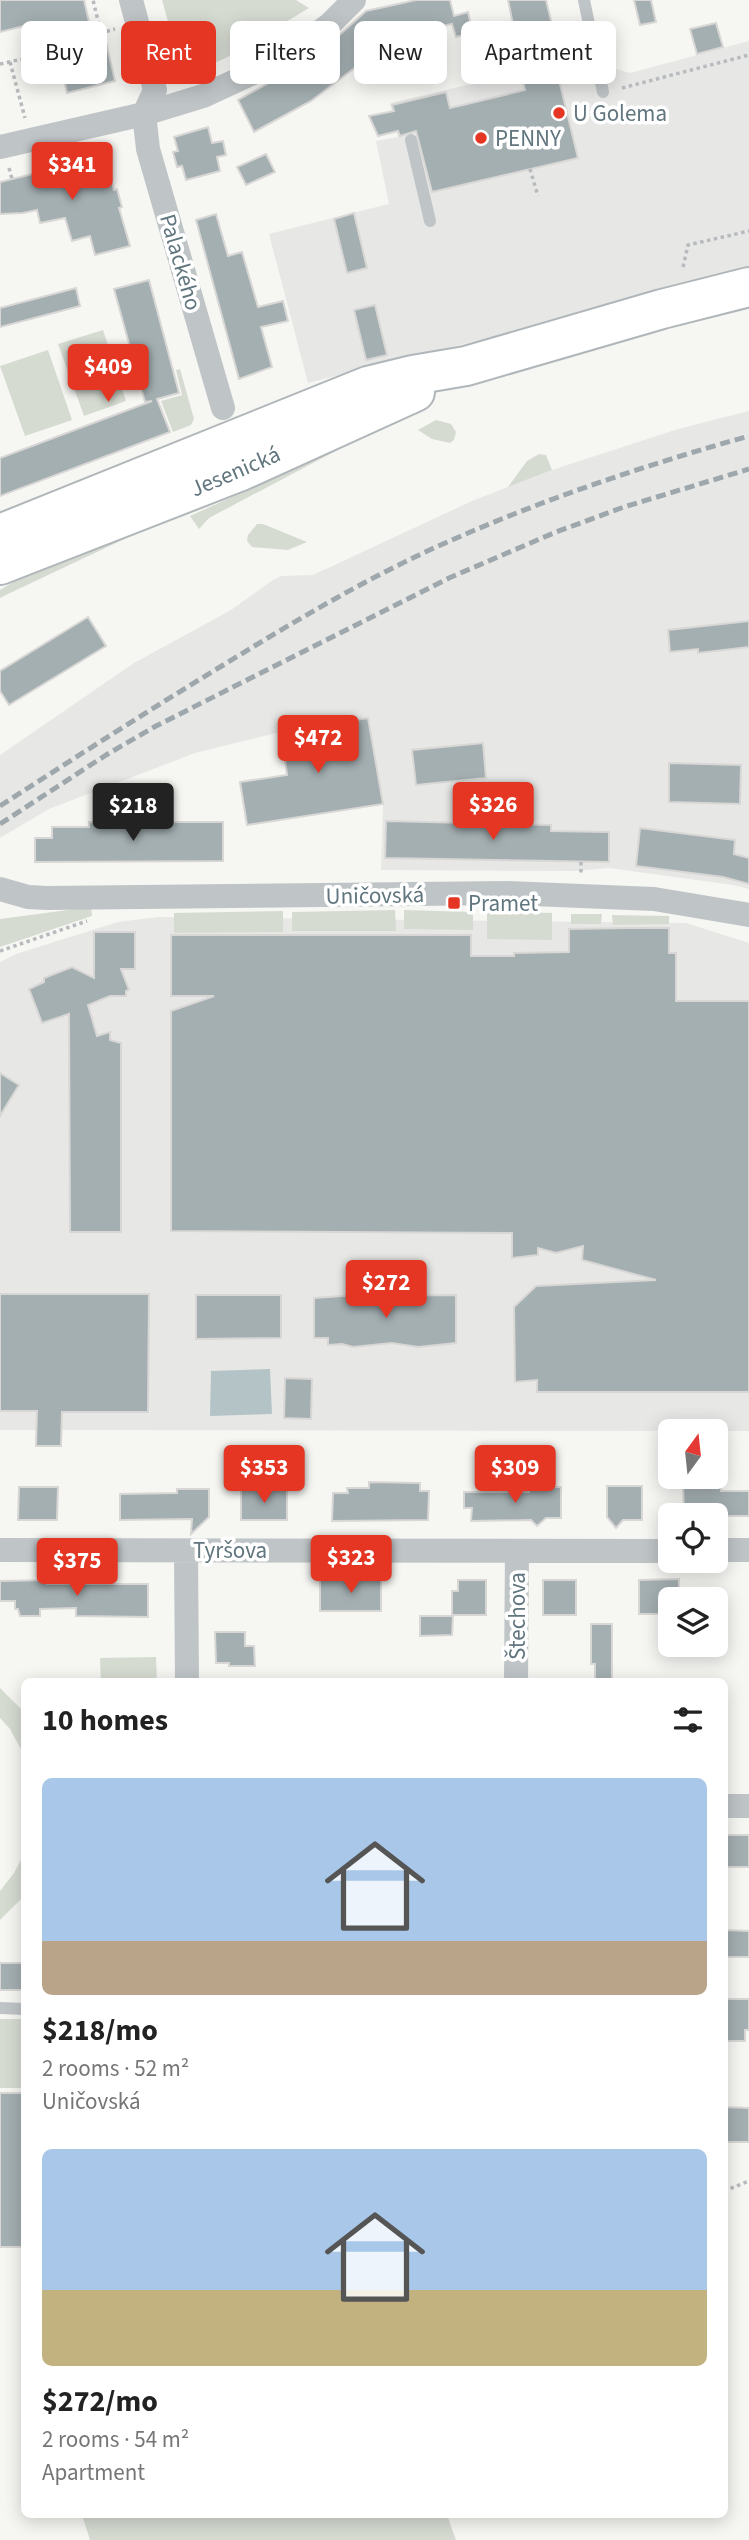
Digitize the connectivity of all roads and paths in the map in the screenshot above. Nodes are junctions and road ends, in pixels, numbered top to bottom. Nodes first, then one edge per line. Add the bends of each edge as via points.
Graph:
1 (93, 0) edge
2 (131, 0) edge
3 (354, 0) edge
4 (584, 0) edge
5 (98, 21) edge
6 (118, 29) dead end
7 (107, 32) edge
8 (749, 55) edge
9 (21, 59) edge
10 (10, 62) junction
11 (0, 64) edge
12 (622, 88) dead end
13 (603, 92) dead end
14 (144, 114) junction
15 (26, 124) dead end
16 (411, 140) dead end
17 (0, 147) edge
18 (530, 169) dead end
19 (538, 196) dead end
20 (430, 221) dead end
21 (749, 230) edge
22 (683, 267) dead end
23 (749, 287) edge
24 (466, 366) junction
25 (223, 408) dead end
26 (5, 530) edge
27 (0, 565) edge
28 (581, 862) dead end
29 (581, 877) dead end
30 (0, 889) edge
31 (749, 915) edge
32 (90, 920) dead end
33 (0, 951) edge
34 (0, 1550) edge
35 (186, 1550) junction
36 (517, 1550) junction
37 (728, 1550) edge
38 (749, 1550) edge
39 (658, 1551) edge
40 (187, 1678) edge
41 (516, 1678) edge
42 (728, 1806) edge
43 (749, 1806) edge
44 (0, 2008) edge
45 (21, 2008) edge
46 (749, 2181) edge
47 (728, 2189) edge

1 - 5 path
2 - 14 street via 155,90
3 - 14 street via 283,59 204,96
4 - 13 lane
6 - 7 path
8 - 12 path
9 - 10 path
10 - 11 path
10 - 15 path
14 - 17 street
14 - 25 street, Palackého via 148,149
16 - 20 lane
18 - 19 path
21 - 22 path via 688,245
23 - 24 main road, Jesenická
24 - 26 main road, Jesenická via 401,377 347,393
24 - 27 main road, Jesenická via 240,471
28 - 29 path
30 - 31 street, Uničovská via 47,898 507,893 654,899
32 - 33 path
34 - 35 street, Tyršova
35 - 36 street, Tyršova
35 - 40 street
36 - 39 street, Tyršova
36 - 41 street, Štechova
37 - 38 street
42 - 43 street
44 - 45 lane
46 - 47 path

